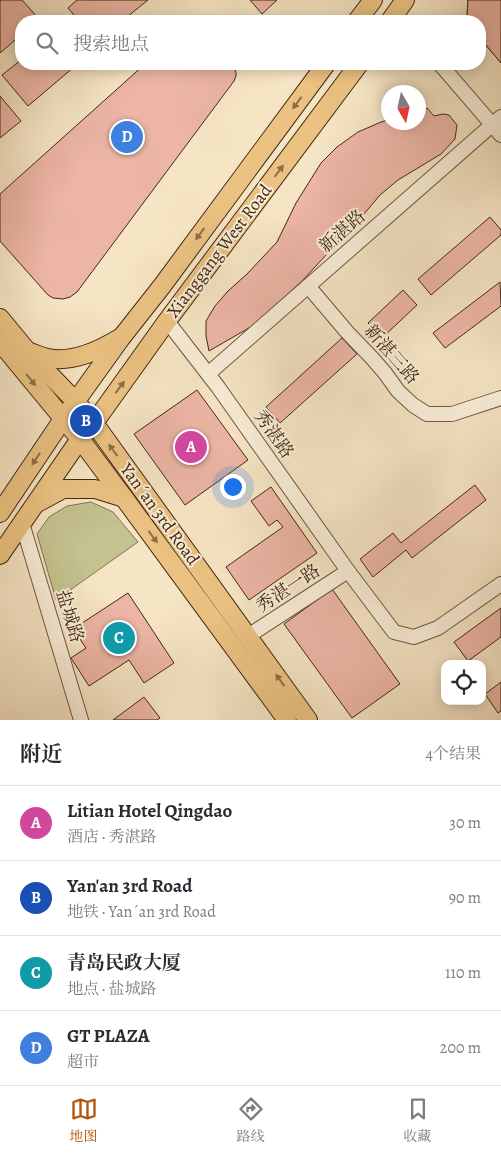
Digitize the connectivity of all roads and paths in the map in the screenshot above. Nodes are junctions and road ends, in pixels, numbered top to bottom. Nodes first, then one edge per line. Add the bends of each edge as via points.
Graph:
1 (374, 0) edge
2 (362, 15) edge
3 (322, 70) edge
4 (355, 70) edge
5 (446, 70) edge
6 (498, 126) edge
7 (308, 286) junction
8 (0, 318) edge
9 (167, 321) junction
10 (121, 338) junction
11 (0, 342) edge
12 (28, 352) junction
13 (208, 374) junction
14 (501, 398) edge
15 (75, 401) junction
16 (62, 419) junction
17 (94, 423) junction
18 (80, 439) junction
19 (124, 498) junction
20 (36, 504) junction
21 (0, 513) edge
22 (22, 523) junction
23 (0, 555) edge
24 (348, 571) junction
25 (501, 584) edge
26 (248, 636) junction
27 (81, 720) edge
28 (287, 720) edge
29 (308, 720) edge

1 - 2 main road
3 -> 10 main road, Xianggang West Road
9 -> 4 main road, Xianggang West Road
5 - 6 street
6 - 7 street, 新湛路
7 - 13 street, 新湛路
7 - 14 street, 新湛三路 via 398,391 428,414 452,414
8 - 12 main road, Yan´an 3rd Road
9 - 13 street, 秀湛路
17 -> 9 main road, Xianggang West Road
10 - 12 main road via 75,358 47,358
10 - 15 main road, Xianggang West Road
11 -> 16 main road, Yan´an 3rd Road
12 - 15 main road, Yan´an 3rd Road
13 - 24 street, 秀湛路
15 - 16 main road, Xianggang West Road
15 - 17 main road, Yan´an 3rd Road
16 - 18 main road, Yan´an 3rd Road
16 -> 21 main road, Xianggang West Road
17 - 18 main road, Xianggang West Road
26 -> 17 main road, Yan´an 3rd Road
18 - 19 main road, Yan´an 3rd Road
18 - 20 main road, Xianggang West Road
19 - 20 main road via 95,489 62,489
19 -> 28 main road, Yan´an 3rd Road
20 - 22 main road, Xianggang West Road
22 - 23 main road, Xianggang West Road
22 - 27 street, 盐城路
24 - 25 street, 秀湛路 via 394,632 414,637 438,628
24 - 26 street, 秀湛一路
29 -> 26 main road, Yan´an 3rd Road

